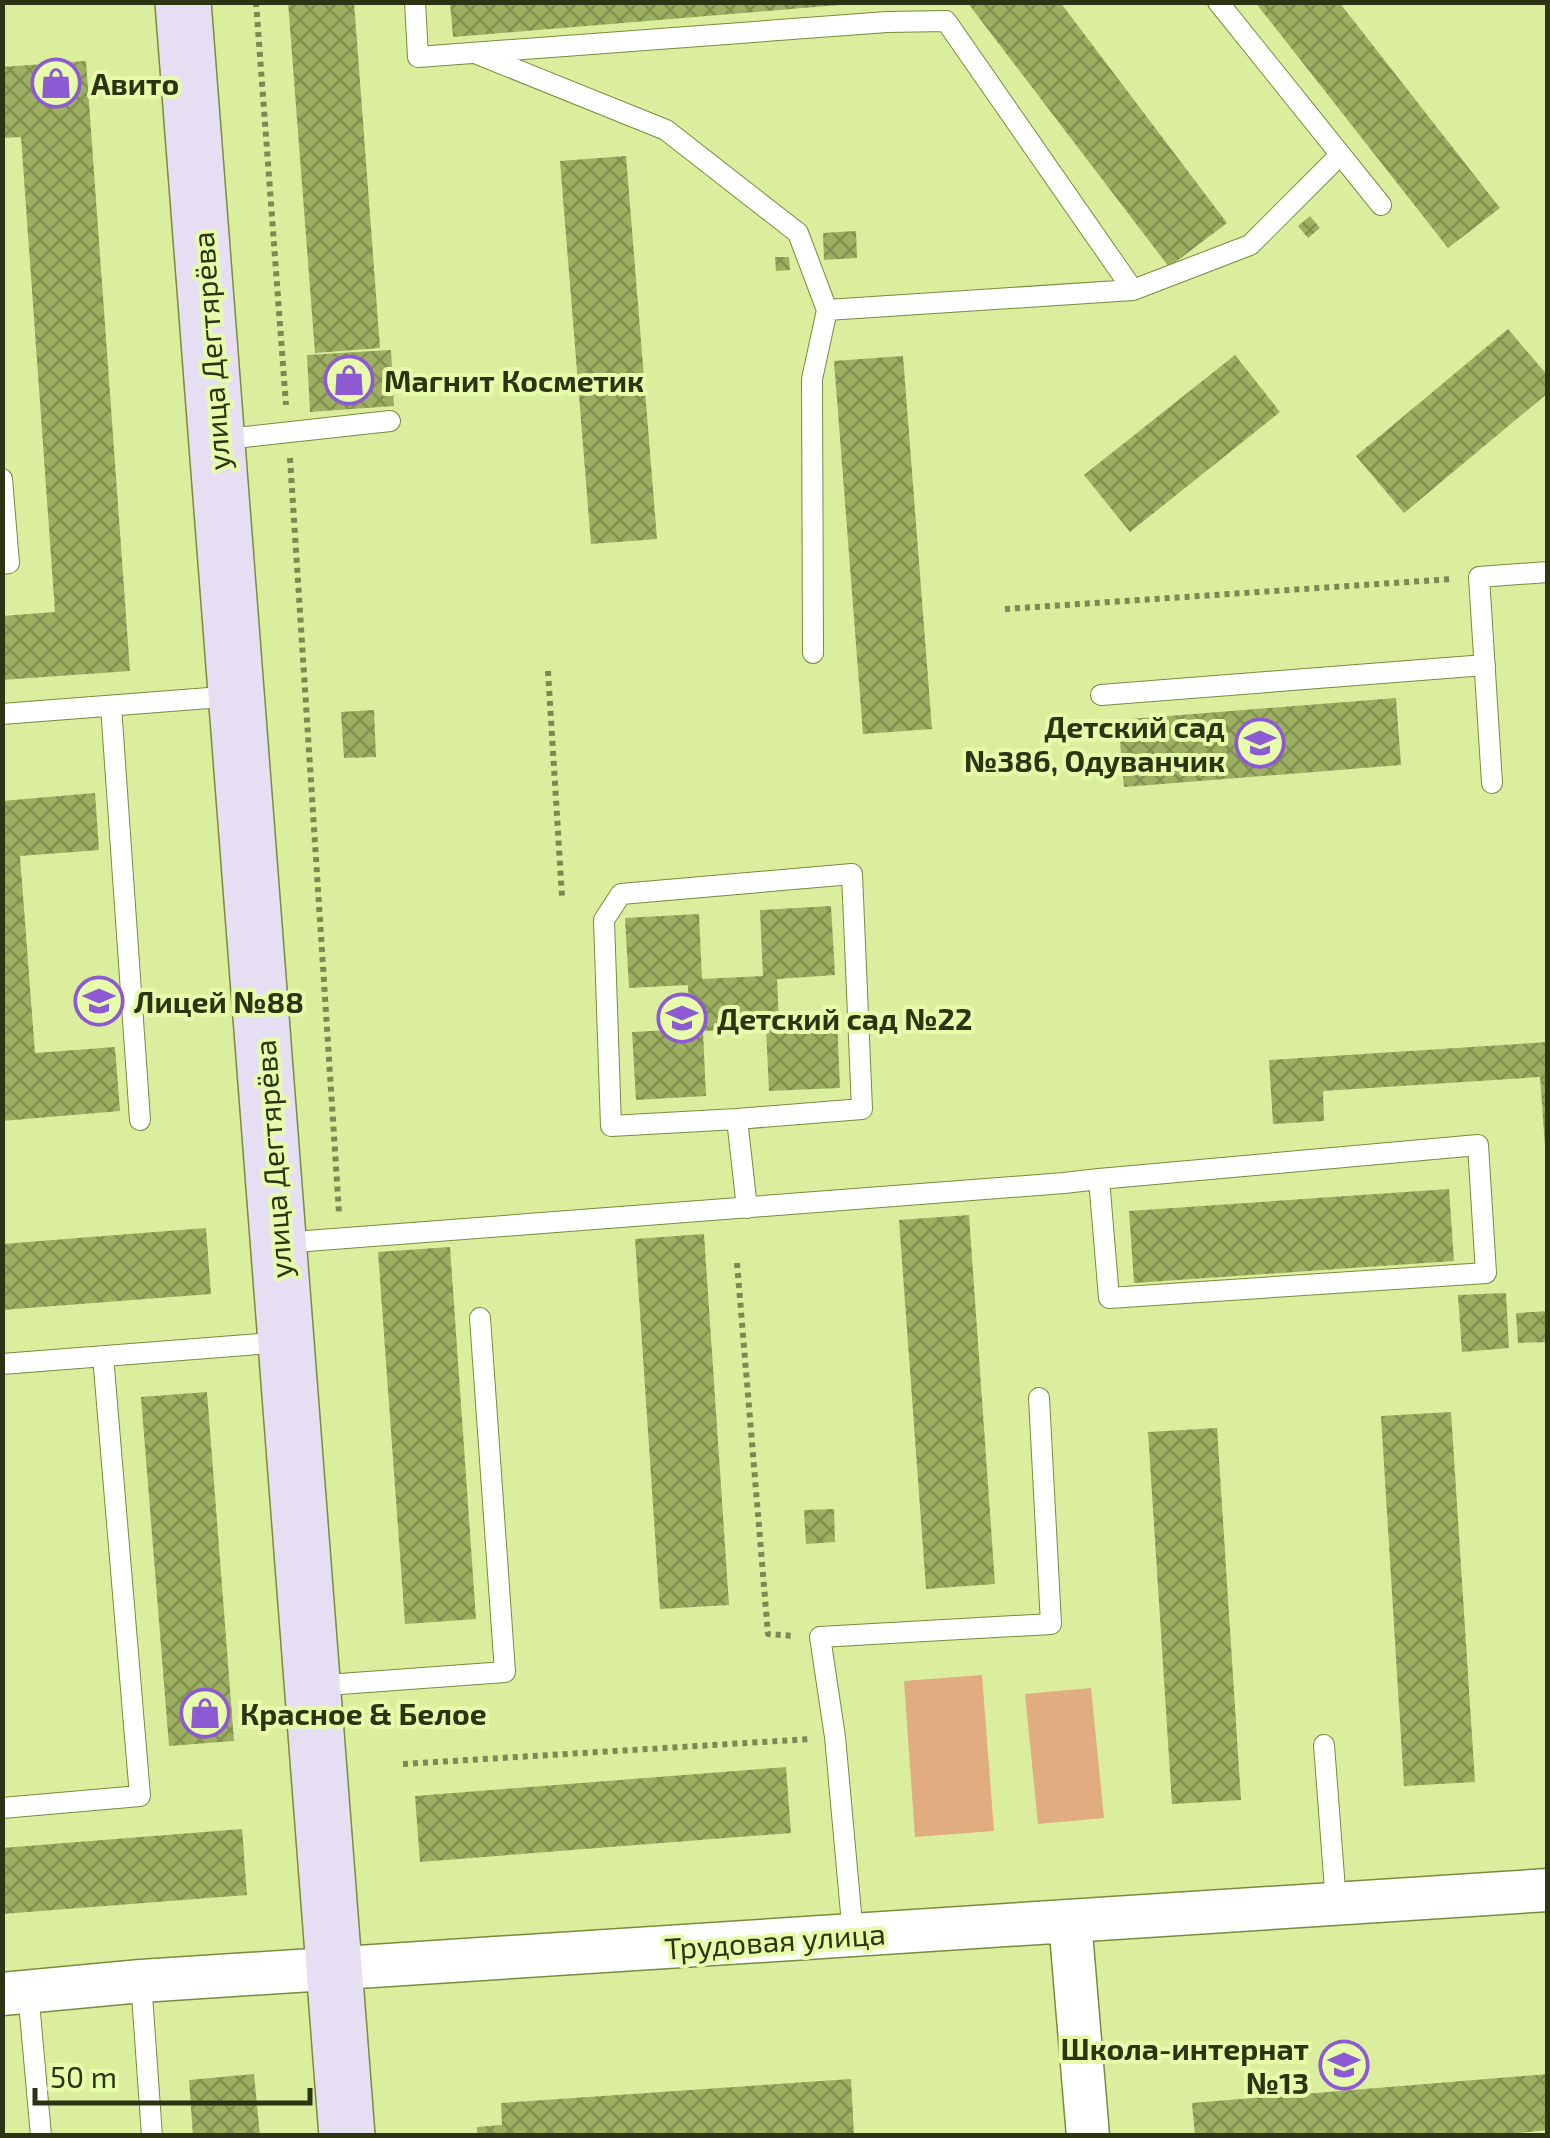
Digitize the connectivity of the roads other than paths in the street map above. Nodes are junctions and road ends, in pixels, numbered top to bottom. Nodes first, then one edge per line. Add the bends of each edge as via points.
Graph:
1 (183, 2) edge
2 (415, 2) edge
3 (1218, 2) edge
4 (886, 12) edge
5 (475, 52) junction
6 (1338, 156) junction
7 (1381, 205) dead end
8 (1132, 290) junction
9 (827, 310) junction
10 (390, 422) dead end
11 (217, 440) junction
12 (2, 479) edge
13 (2, 564) edge
14 (1548, 572) edge
15 (813, 653) dead end
16 (1484, 665) junction
17 (237, 696) junction
18 (1101, 696) dead end
19 (111, 706) junction
20 (2, 714) edge
21 (1492, 783) dead end
22 (140, 1120) dead end
23 (737, 1120) junction
24 (1100, 1179) junction
25 (746, 1208) junction
26 (279, 1243) junction
27 (480, 1318) dead end
28 (286, 1342) junction
29 (103, 1356) junction
30 (2, 1364) edge
31 (1039, 1398) dead end
32 (312, 1686) junction
33 (1324, 1745) dead end
34 (2, 1808) edge
35 (1548, 1890) edge
36 (1336, 1903) junction
37 (1070, 1921) junction
38 (853, 1935) junction
39 (334, 1969) junction
40 (141, 1981) junction
41 (15, 1993) edge
42 (41, 2136) edge
43 (152, 2136) edge
44 (347, 2136) edge
45 (1088, 2136) edge

1 - 11 street, улица Дегтярёва
2 - 5 lane via 418,57
3 - 6 lane
4 - 5 lane
4 - 8 lane via 946,21
5 - 9 lane via 666,130 798,233
6 - 7 lane
6 - 8 lane via 1250,245
8 - 9 lane
9 - 15 lane via 812,379
10 - 11 lane
11 - 17 street, улица Дегтярёва
12 - 13 lane via 9,563
14 - 16 lane via 1479,577
16 - 18 lane
16 - 21 lane
17 - 19 lane
17 - 26 street, улица Дегтярёва
19 - 20 lane
19 - 22 lane
23 - 23 lane via 862,1108 852,874 621,894 604,920 611,1126
23 - 25 lane
24 - 24 lane via 1478,1146 1486,1272 1109,1298
24 - 25 lane
25 - 26 lane
26 - 28 street, улица Дегтярёва
27 - 32 lane via 506,1672
28 - 29 lane
28 - 32 street, улица Дегтярёва
29 - 30 lane
29 - 34 lane via 140,1796
31 - 38 lane via 1051,1624 820,1637
32 - 39 street, улица Дегтярёва
33 - 36 lane
35 - 36 street, Трудовая улица
36 - 37 street, Трудовая улица
37 - 38 street, Трудовая улица
37 - 45 street
38 - 39 street, Трудовая улица
39 - 40 street, Трудовая улица
39 - 44 street, улица Дегтярёва
40 - 41 street, Трудовая улица
40 - 43 lane
41 - 42 lane

